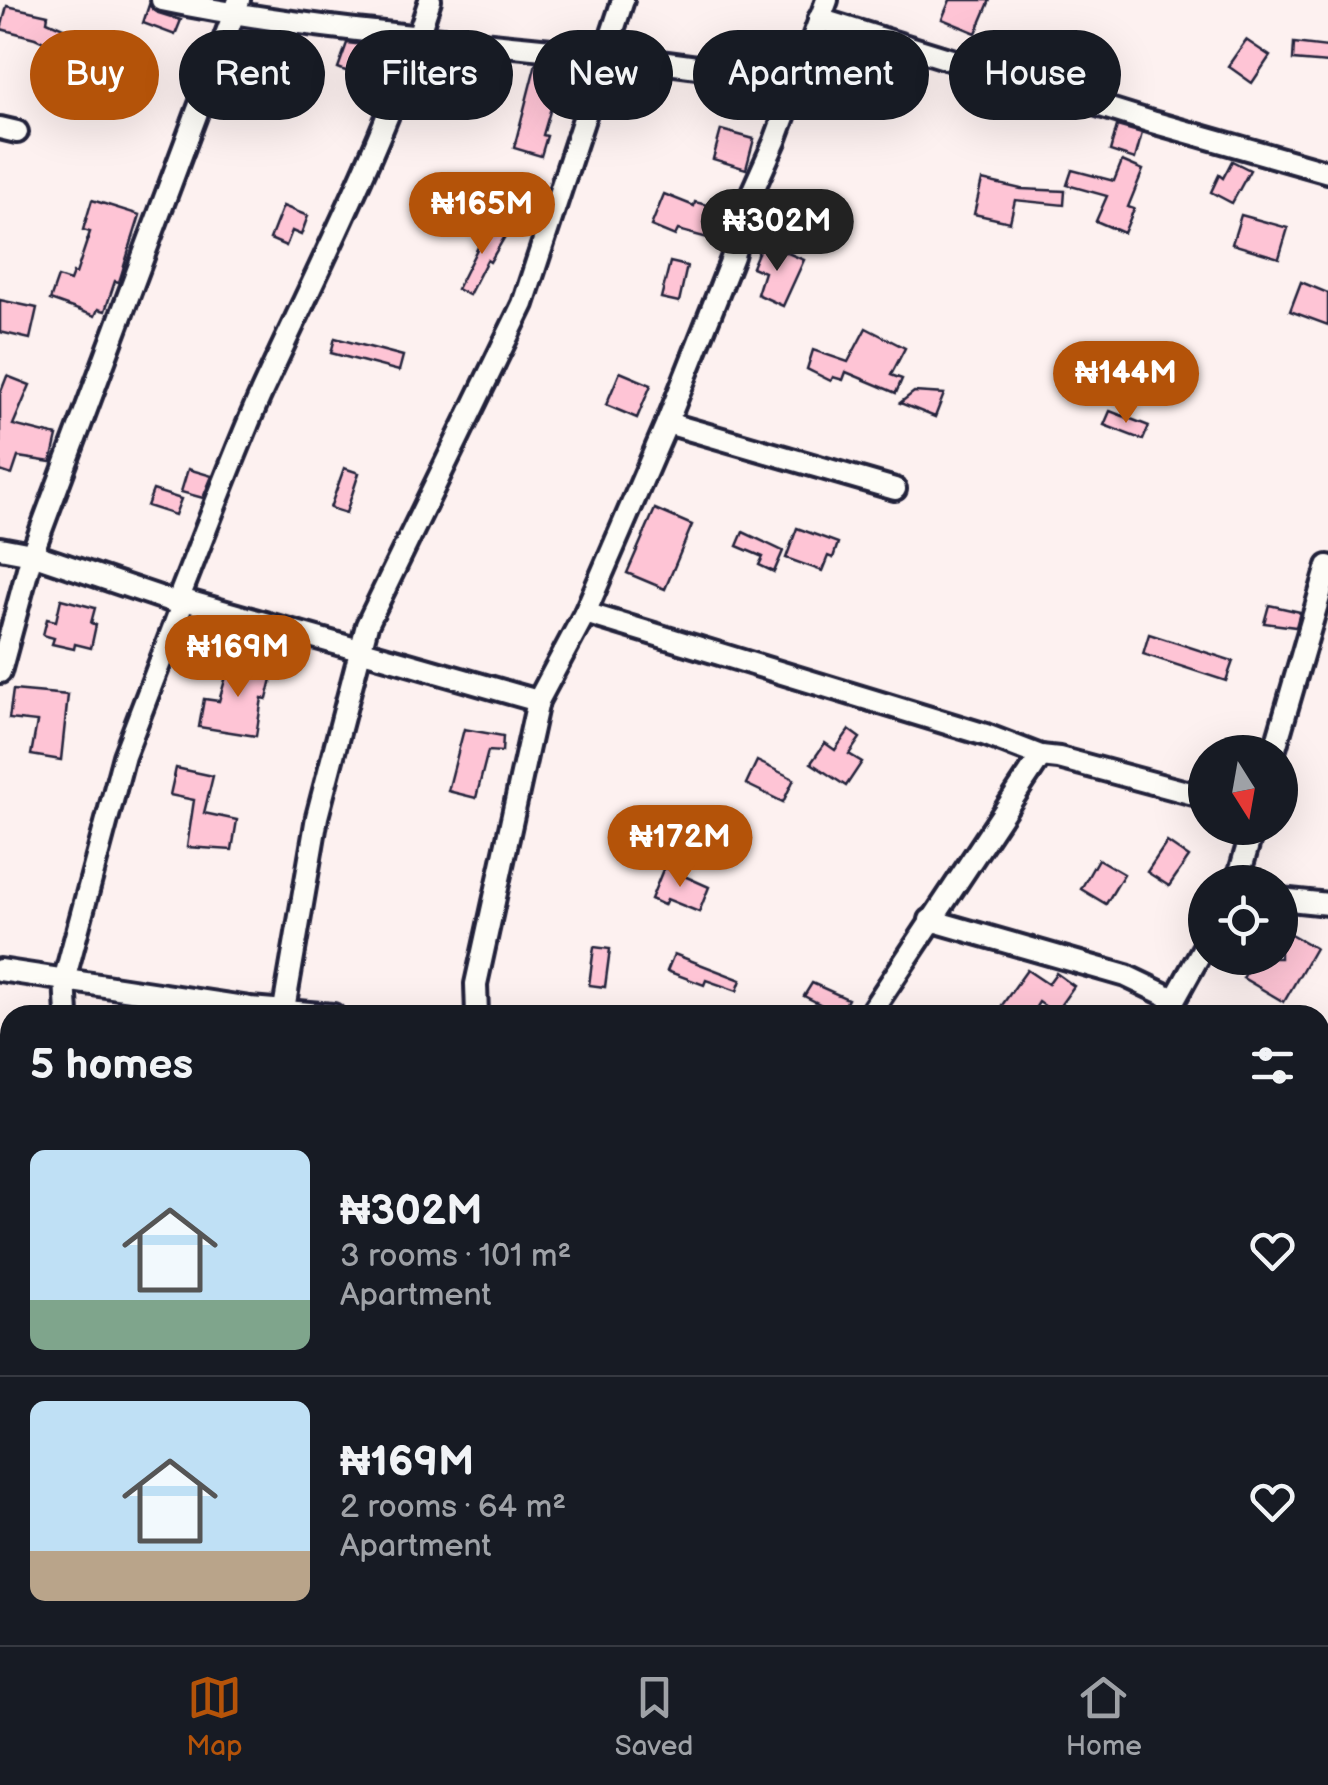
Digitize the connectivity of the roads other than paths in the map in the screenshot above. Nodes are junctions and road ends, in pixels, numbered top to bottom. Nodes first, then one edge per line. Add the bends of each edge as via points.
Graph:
1 (162, 0) edge
2 (430, 0) edge
3 (624, 0) edge
4 (235, 7) edge
5 (824, 10) edge
6 (371, 30) edge
7 (421, 30) edge
8 (613, 30) edge
9 (384, 120) edge
10 (583, 120) edge
11 (781, 120) edge
12 (1328, 172) edge
13 (667, 423) junction
14 (895, 489) dead end
15 (0, 548) edge
16 (32, 554) junction
17 (1328, 566) edge
18 (180, 602) junction
19 (585, 613) junction
20 (362, 650) junction
21 (0, 672) edge
22 (538, 701) junction
23 (1279, 735) edge
24 (1041, 756) junction
25 (1188, 793) edge
26 (1298, 901) edge
27 (1328, 904) edge
28 (930, 920) junction
29 (0, 970) edge
30 (1188, 975) edge
31 (65, 978) junction
32 (67, 1005) edge
33 (232, 1005) edge
34 (292, 1005) edge
35 (477, 1005) edge
36 (875, 1005) edge
37 (1167, 1005) edge
38 (1171, 1005) edge

1 - 4 street
2 - 7 street
3 - 8 street
4 - 6 street
4 - 16 street
5 - 12 street via 1152,122
9 - 18 street via 260,397
10 - 20 street via 523,304 366,625
11 - 13 street
13 - 14 street
13 - 19 street
15 - 16 street
16 - 18 street
16 - 21 street
17 - 23 street
18 - 20 street
18 - 31 street via 124,756
19 - 22 street
19 - 24 street
20 - 22 street
20 - 34 street via 317,818
22 - 35 street
24 - 25 street
24 - 28 street
26 - 27 street
28 - 36 street
28 - 37 street via 1126,976
29 - 31 street
30 - 38 street
31 - 32 street
31 - 33 street

